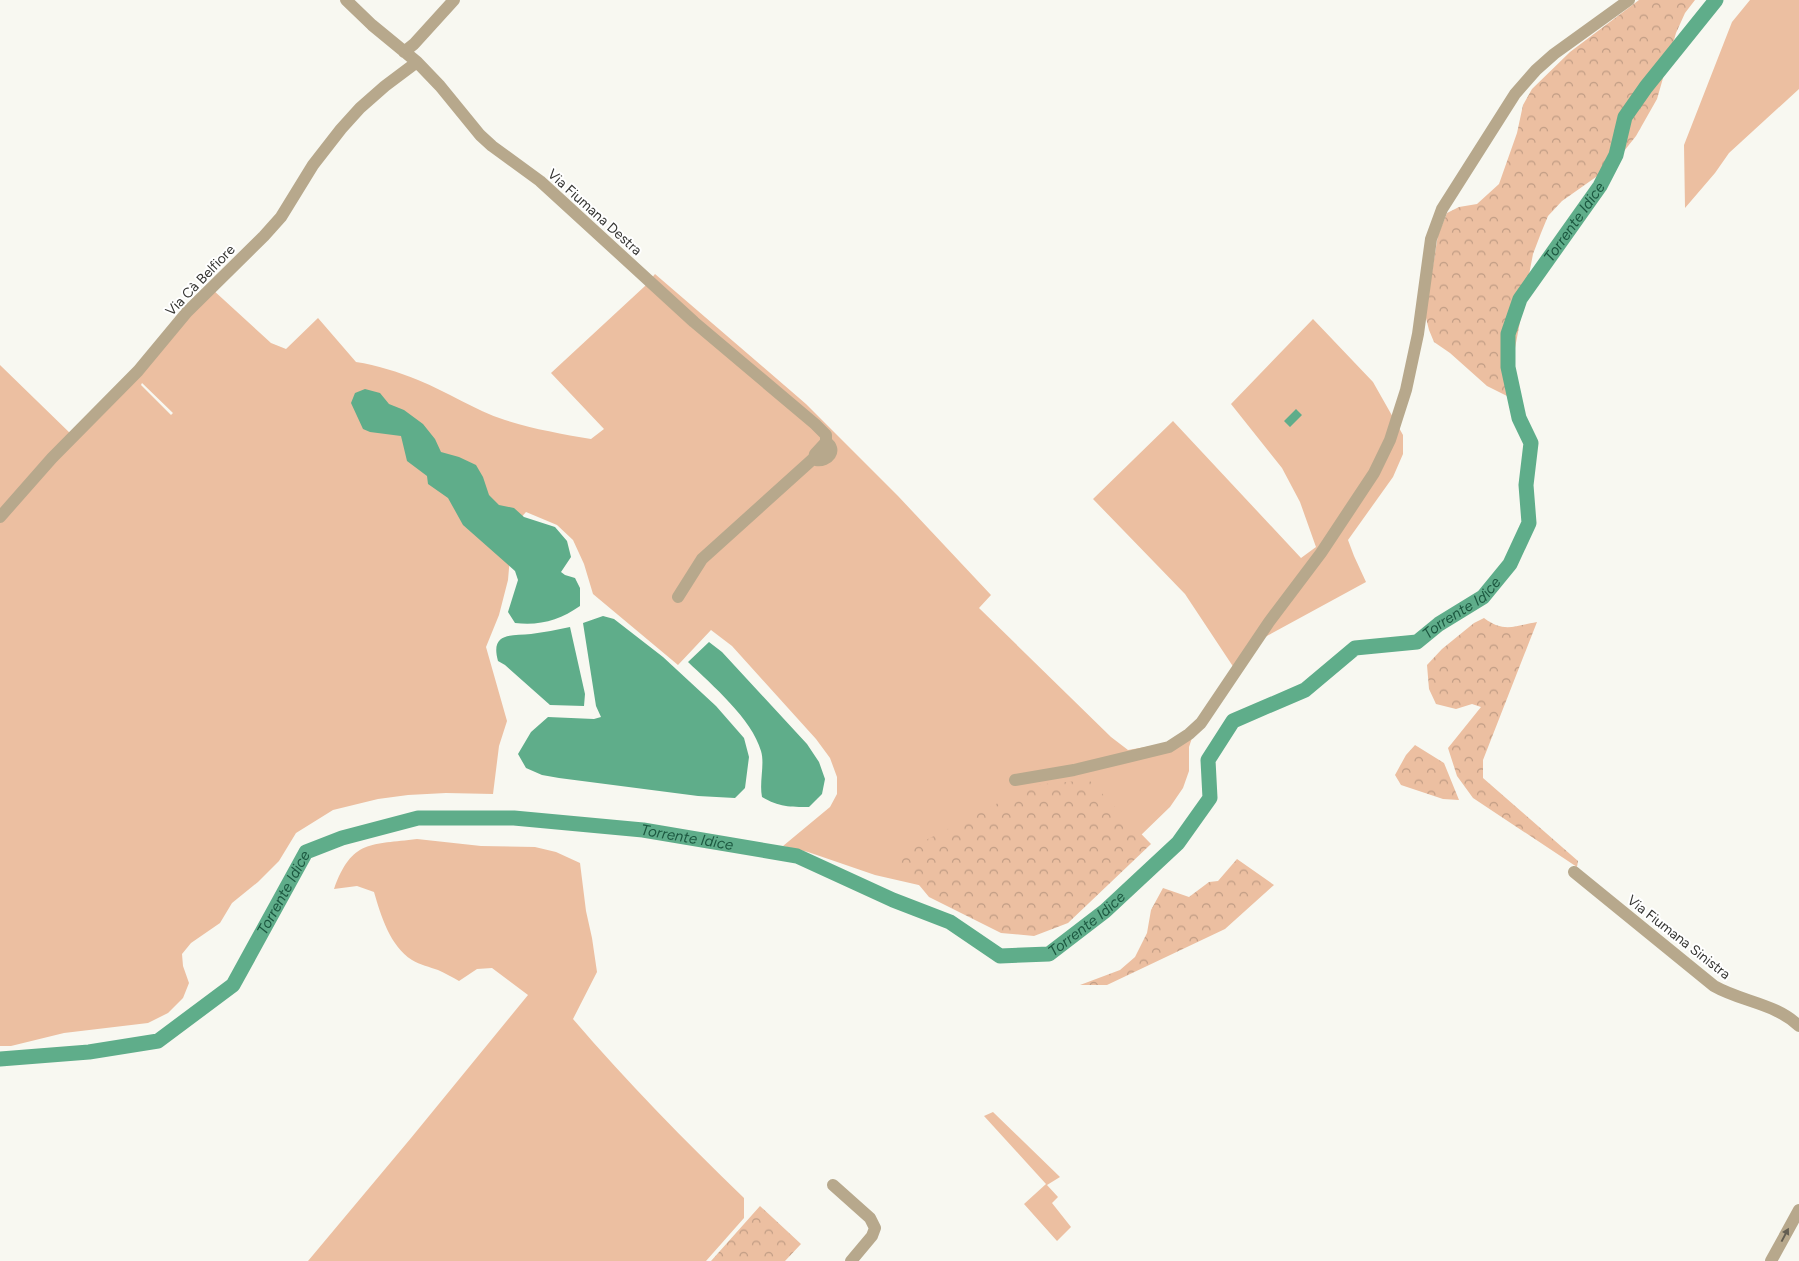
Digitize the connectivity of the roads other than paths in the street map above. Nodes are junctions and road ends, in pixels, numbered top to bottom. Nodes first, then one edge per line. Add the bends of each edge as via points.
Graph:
1 (346, 0) edge
2 (454, 0) edge
3 (1629, 0) edge
4 (404, 52) junction
5 (416, 62) junction
6 (0, 518) edge
7 (678, 597) dead end
8 (1015, 780) dead end
9 (1574, 872) dead end
10 (1799, 1026) edge
11 (833, 1185) dead end
12 (1799, 1210) edge
13 (851, 1261) edge
14 (1771, 1261) edge

1 - 4 street, Via Fiumana Destra
2 - 4 street
3 - 8 street via 1554,54 1530,76 1515,94 1442,209 1431,239 1418,334 1406,390 1390,440 1374,473 1201,723 1169,747 1074,770
4 - 5 street, Via Fiumana Destra
5 - 6 street, Via Cà Belfiore via 360,108 340,129 281,217 187,312 138,371 52,458
5 - 7 street, Via Fiumana Destra via 453,100 480,135 540,181 694,322 826,435 826,442 814,458 702,560
9 - 10 street, Via Fiumana Sinistra via 1714,986 1778,1011
11 - 13 street via 870,1218 875,1228
14 -> 12 street

